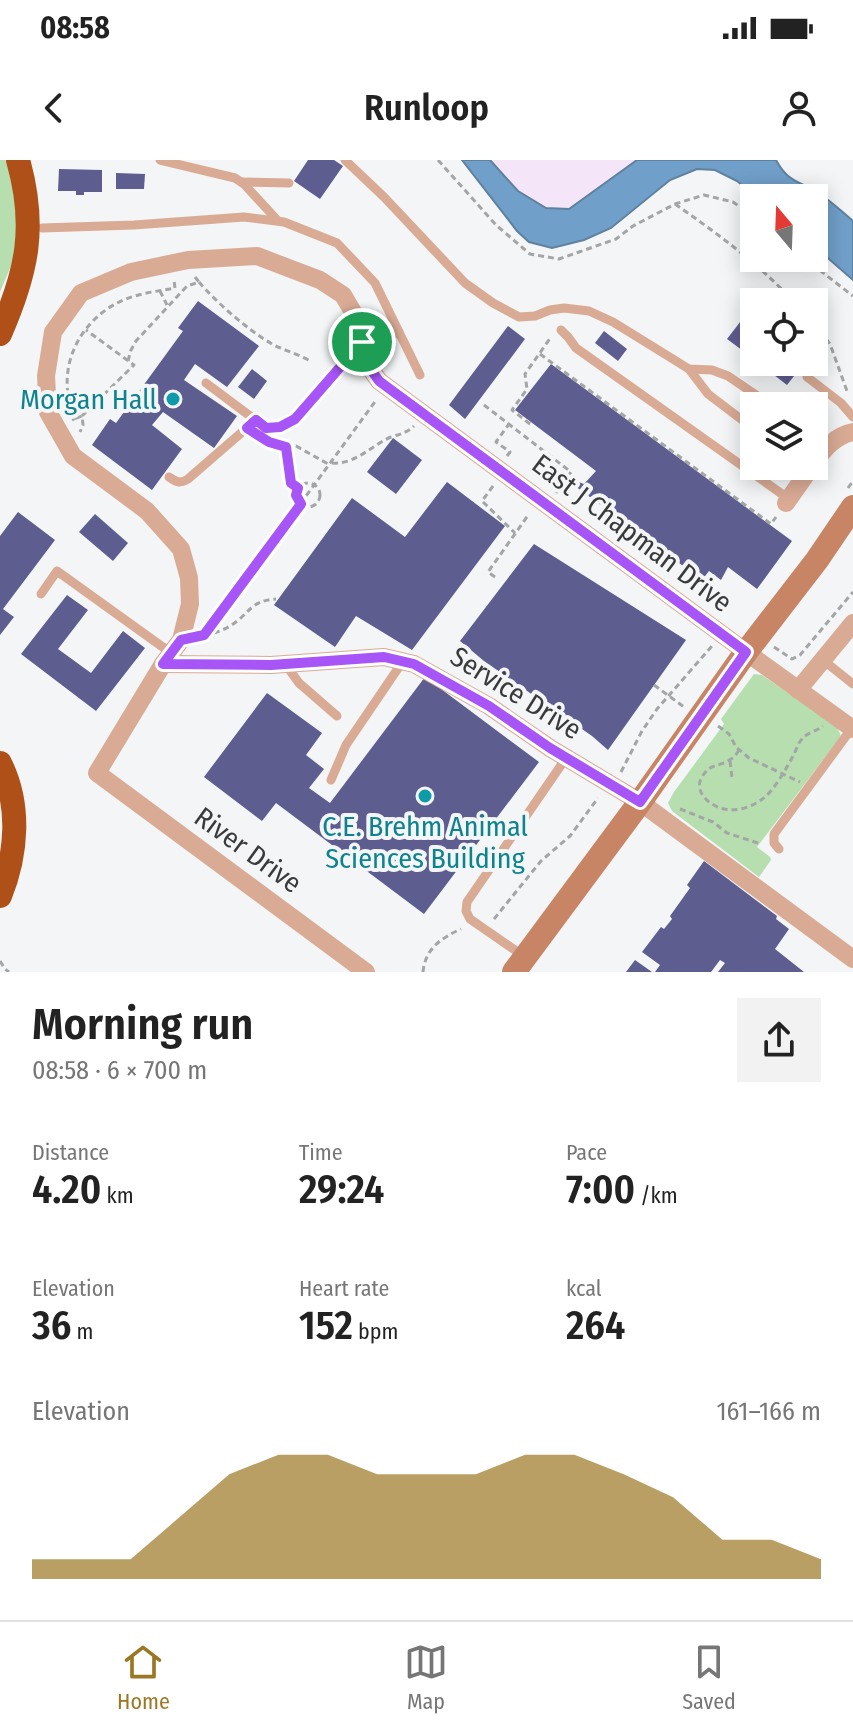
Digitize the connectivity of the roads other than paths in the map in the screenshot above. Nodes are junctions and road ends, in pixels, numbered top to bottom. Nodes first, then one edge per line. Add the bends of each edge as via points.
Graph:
1 (18, 160) edge
2 (160, 160) edge
3 (345, 160) edge
4 (241, 182) junction
5 (289, 183) dead end
6 (278, 221) junction
7 (35, 236) junction
8 (561, 330) road end
9 (399, 332) junction
10 (0, 334) edge
11 (363, 345) junction
12 (689, 369) junction
13 (420, 375) dead end
14 (807, 377) dead end
15 (206, 383) dead end
16 (751, 392) edge
17 (853, 417) edge
18 (740, 418) edge
19 (256, 420) junction
20 (853, 432) edge
21 (828, 438) edge
22 (169, 477) dead end
23 (801, 480) edge
24 (788, 501) joint
25 (851, 510) edge
26 (41, 594) dead end
27 (853, 623) edge
28 (178, 650) junction
29 (746, 652) junction
30 (823, 660) junction
31 (403, 661) junction
32 (285, 664) junction
33 (853, 684) edge
34 (798, 690) junction
35 (337, 716) dead end
36 (853, 729) edge
37 (566, 758) junction
38 (0, 763) edge
39 (331, 780) dead end
40 (640, 802) junction
41 (777, 846) road end
42 (0, 896) edge
43 (853, 959) edge
44 (519, 965) edge
45 (366, 972) edge

1 - 7 highway
2 - 4 lane
3 - 12 lane via 465,283 493,303 519,317 564,308 589,311
4 - 5 lane
4 - 6 lane
6 - 7 lane via 244,217
6 - 9 lane via 337,243 375,283
7 - 10 highway
8 - 24 lane via 576,348
9 - 11 lane
9 - 13 lane
11 - 19 lane via 295,419 266,428
11 - 28 street via 360,324 343,295 320,280 257,256 188,260 131,272 81,293 53,332 46,376 48,412 73,456 147,511 181,549 190,604
11 - 29 street, East J Chapman Drive via 365,361 383,383 497,474 540,499
12 - 16 lane via 712,370
12 - 18 lane via 708,394
14 - 17 lane
15 - 19 lane
19 - 22 lane via 188,479 176,482
20 - 21 street
23 - 24 street
25 - 29 street
26 - 28 lane via 57,571
27 - 30 street
28 - 32 street, Service Drive
28 - 45 street, River Drive via 97,773
29 - 34 street, East J Chapman Drive
29 - 40 street
30 - 33 lane
30 - 34 street
31 - 32 street, Service Drive via 384,657
31 - 37 street, Service Drive via 489,706
31 - 39 lane via 346,745
32 - 35 lane
34 - 36 street, East J Chapman Drive
36 - 41 lane via 774,834
37 - 40 street, Service Drive
37 - 44 lane via 467,902 470,919
38 - 42 highway via 11,793 14,833
40 - 43 street, Service Drive
40 - 44 street

